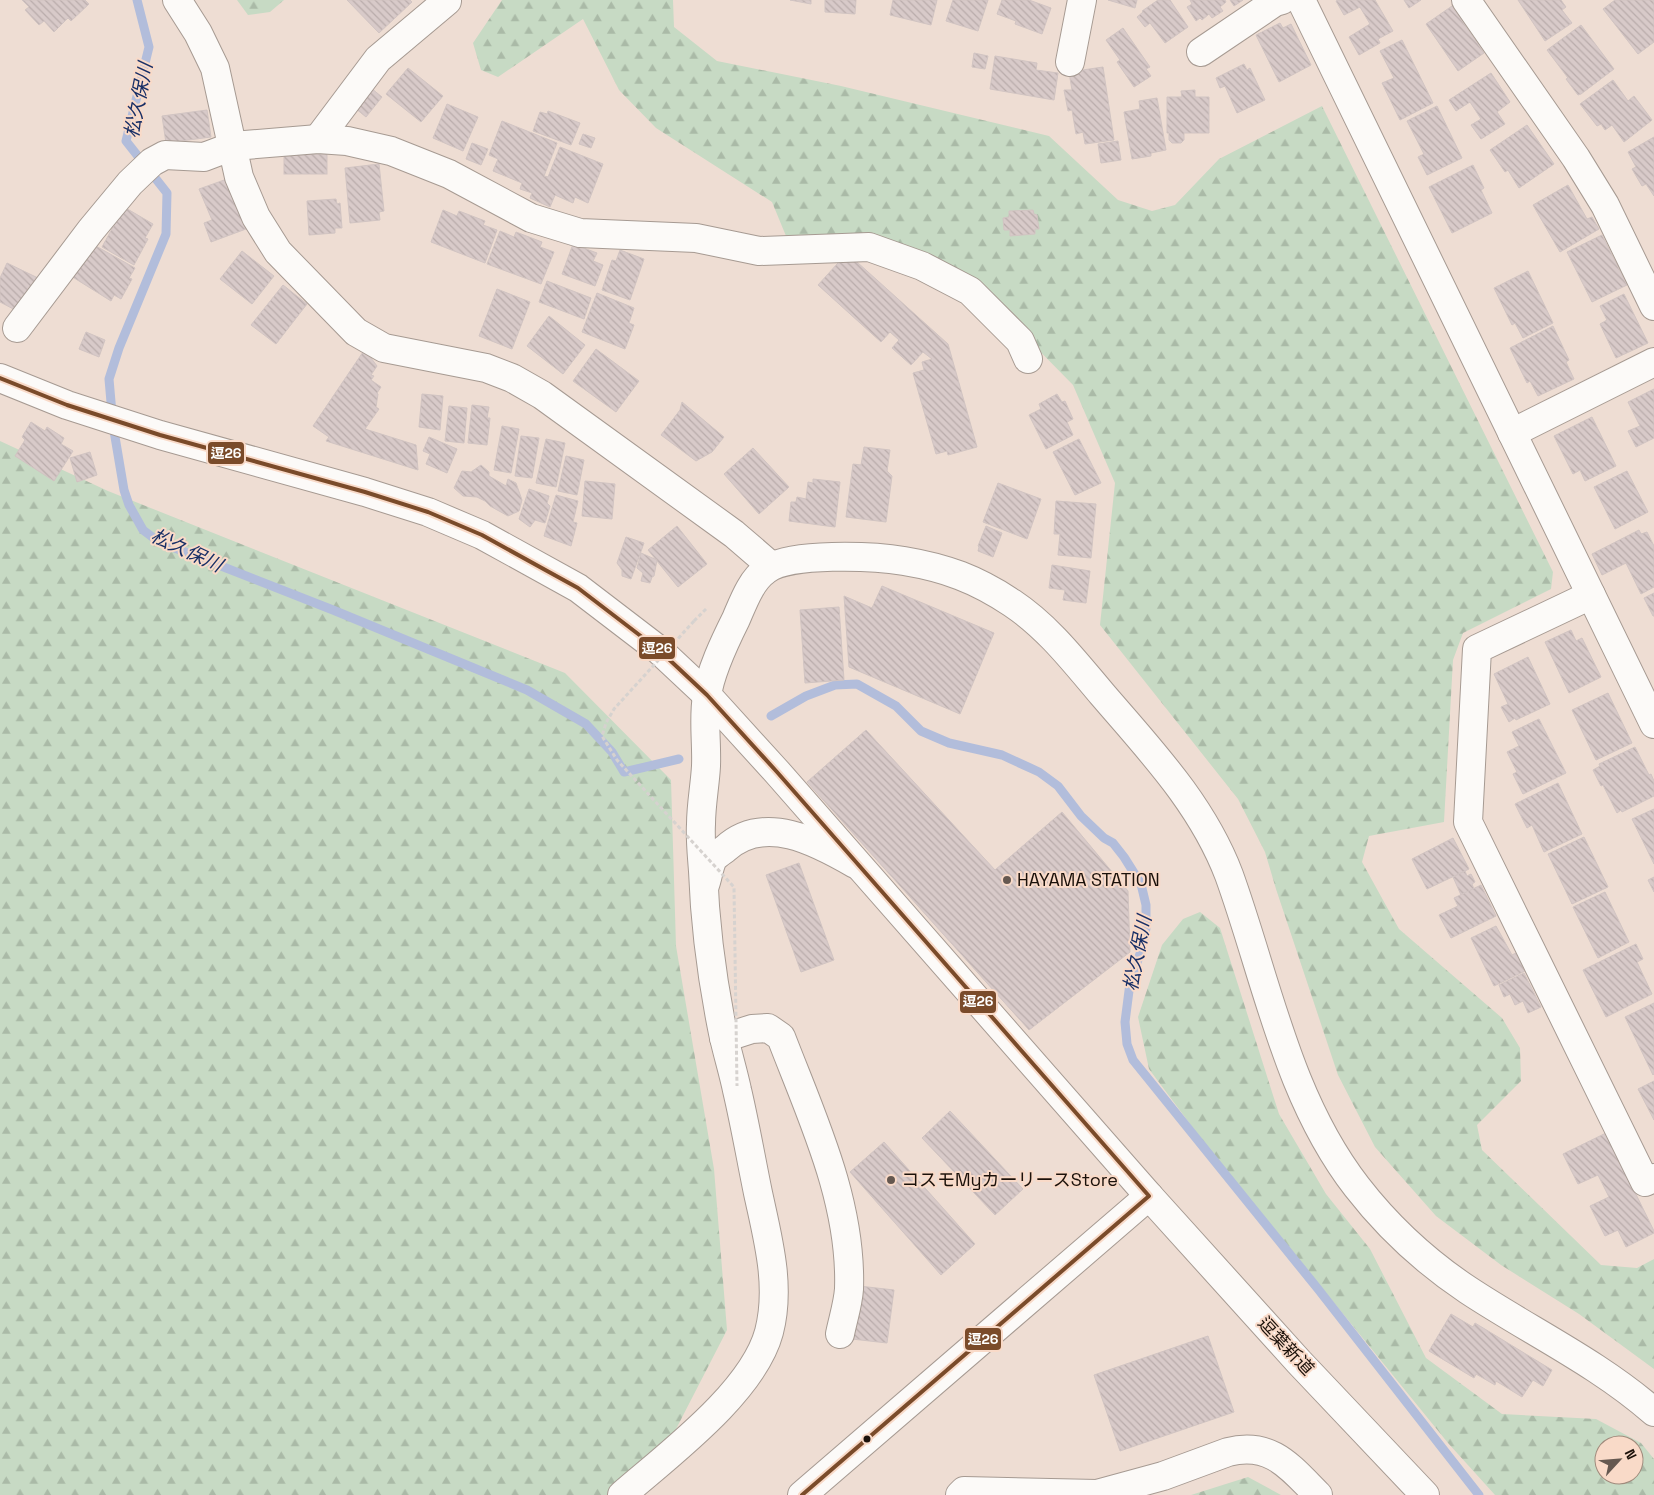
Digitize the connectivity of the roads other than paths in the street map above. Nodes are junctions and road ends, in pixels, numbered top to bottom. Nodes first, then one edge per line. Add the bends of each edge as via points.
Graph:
1 (177, 0) edge
2 (1082, 0) edge
3 (1282, 0) edge
4 (1301, 0) edge
5 (1466, 0) edge
6 (447, 1) edge
7 (1201, 52) dead end
8 (1070, 62) dead end
9 (318, 139) junction
10 (233, 146) junction
11 (1654, 306) edge
12 (16, 328) dead end
13 (1028, 359) dead end
14 (1654, 362) edge
15 (0, 378) edge
16 (1512, 432) junction
17 (770, 566) junction
18 (1591, 595) junction
19 (707, 695) junction
20 (1654, 724) edge
21 (859, 866) junction
22 (704, 889) junction
23 (724, 1038) junction
24 (1654, 1178) edge
25 (1148, 1196) junction
26 (840, 1334) dead end
27 (1654, 1412) edge
28 (622, 1495) edge
29 (802, 1495) edge
30 (960, 1495) edge
31 (1318, 1495) edge
32 (1425, 1495) edge

1 - 10 street via 215,68
2 - 8 street
3 - 7 street
4 - 16 street
5 - 11 street via 1576,158 1605,206
6 - 9 street via 378,59
9 - 10 street
9 - 13 street via 347,141 391,151 449,174 531,218 580,233 696,238 759,251 869,247 922,266 970,291 1020,341
10 - 12 street via 204,157 165,155 152,162 91,230
10 - 17 street via 239,177 256,218 278,252 356,332 384,348 486,368 520,382 726,528
14 - 16 street
15 - 19 street, 逗葉新道 via 67,405 160,435 428,512 482,535 578,588 659,650
16 - 18 street
17 - 19 street via 759,575 743,603 721,649
17 - 27 street via 791,560 856,556 924,565 979,583 1018,607 1050,634 1167,770 1209,830 1227,871 1302,1090 1320,1129 1356,1186 1409,1244 1462,1286 1567,1349
18 - 20 street
18 - 24 street via 1477,649 1468,822 1645,1182
19 - 21 street, 逗葉新道
19 - 22 street via 706,766 700,827
21 - 22 street via 826,847 791,834 764,832 732,842 714,859
21 - 25 street, 逗葉新道
22 - 23 street via 709,957
23 - 26 street via 752,1029 768,1028 781,1037 840,1203 848,1247 849,1291
23 - 28 street via 737,1086 770,1250 775,1293 769,1333 751,1371 728,1397 697,1430
25 - 29 street
25 - 32 street, 逗葉新道
30 - 31 street via 964,1491 1098,1494 1245,1449 1270,1453 1285,1462

